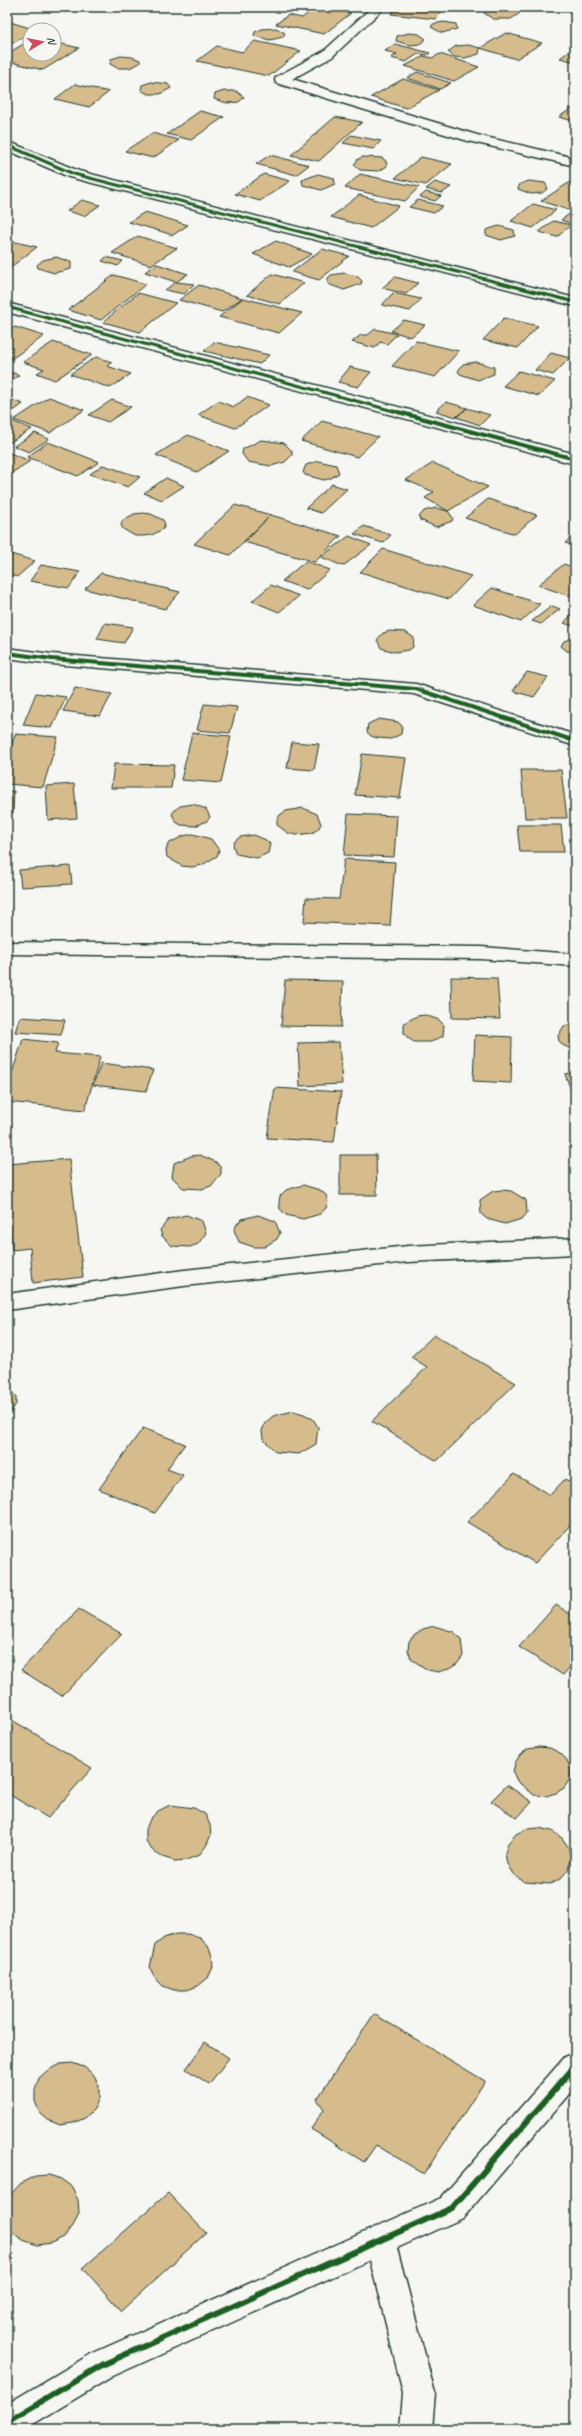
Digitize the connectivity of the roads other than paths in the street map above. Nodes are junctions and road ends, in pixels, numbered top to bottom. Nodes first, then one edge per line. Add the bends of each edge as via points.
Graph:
1 (379, 7) edge
2 (7, 145) edge
3 (575, 162) edge
4 (575, 302) edge
5 (7, 307) edge
6 (575, 459) edge
7 (7, 653) edge
8 (575, 741) edge
9 (7, 948) edge
10 (575, 960) edge
11 (575, 1246) edge
12 (7, 1302) edge
13 (575, 2066) edge
14 (380, 2241) junction
15 (7, 2422) edge
16 (416, 2429) edge

1 - 3 street via 328,54 281,80 473,138
2 - 4 street via 74,174
5 - 6 street
7 - 8 street via 52,660 416,689
9 - 10 street via 481,953
11 - 12 street via 408,1254 184,1278
13 - 14 street via 452,2208
14 - 15 street via 102,2365
14 - 16 street via 419,2393

